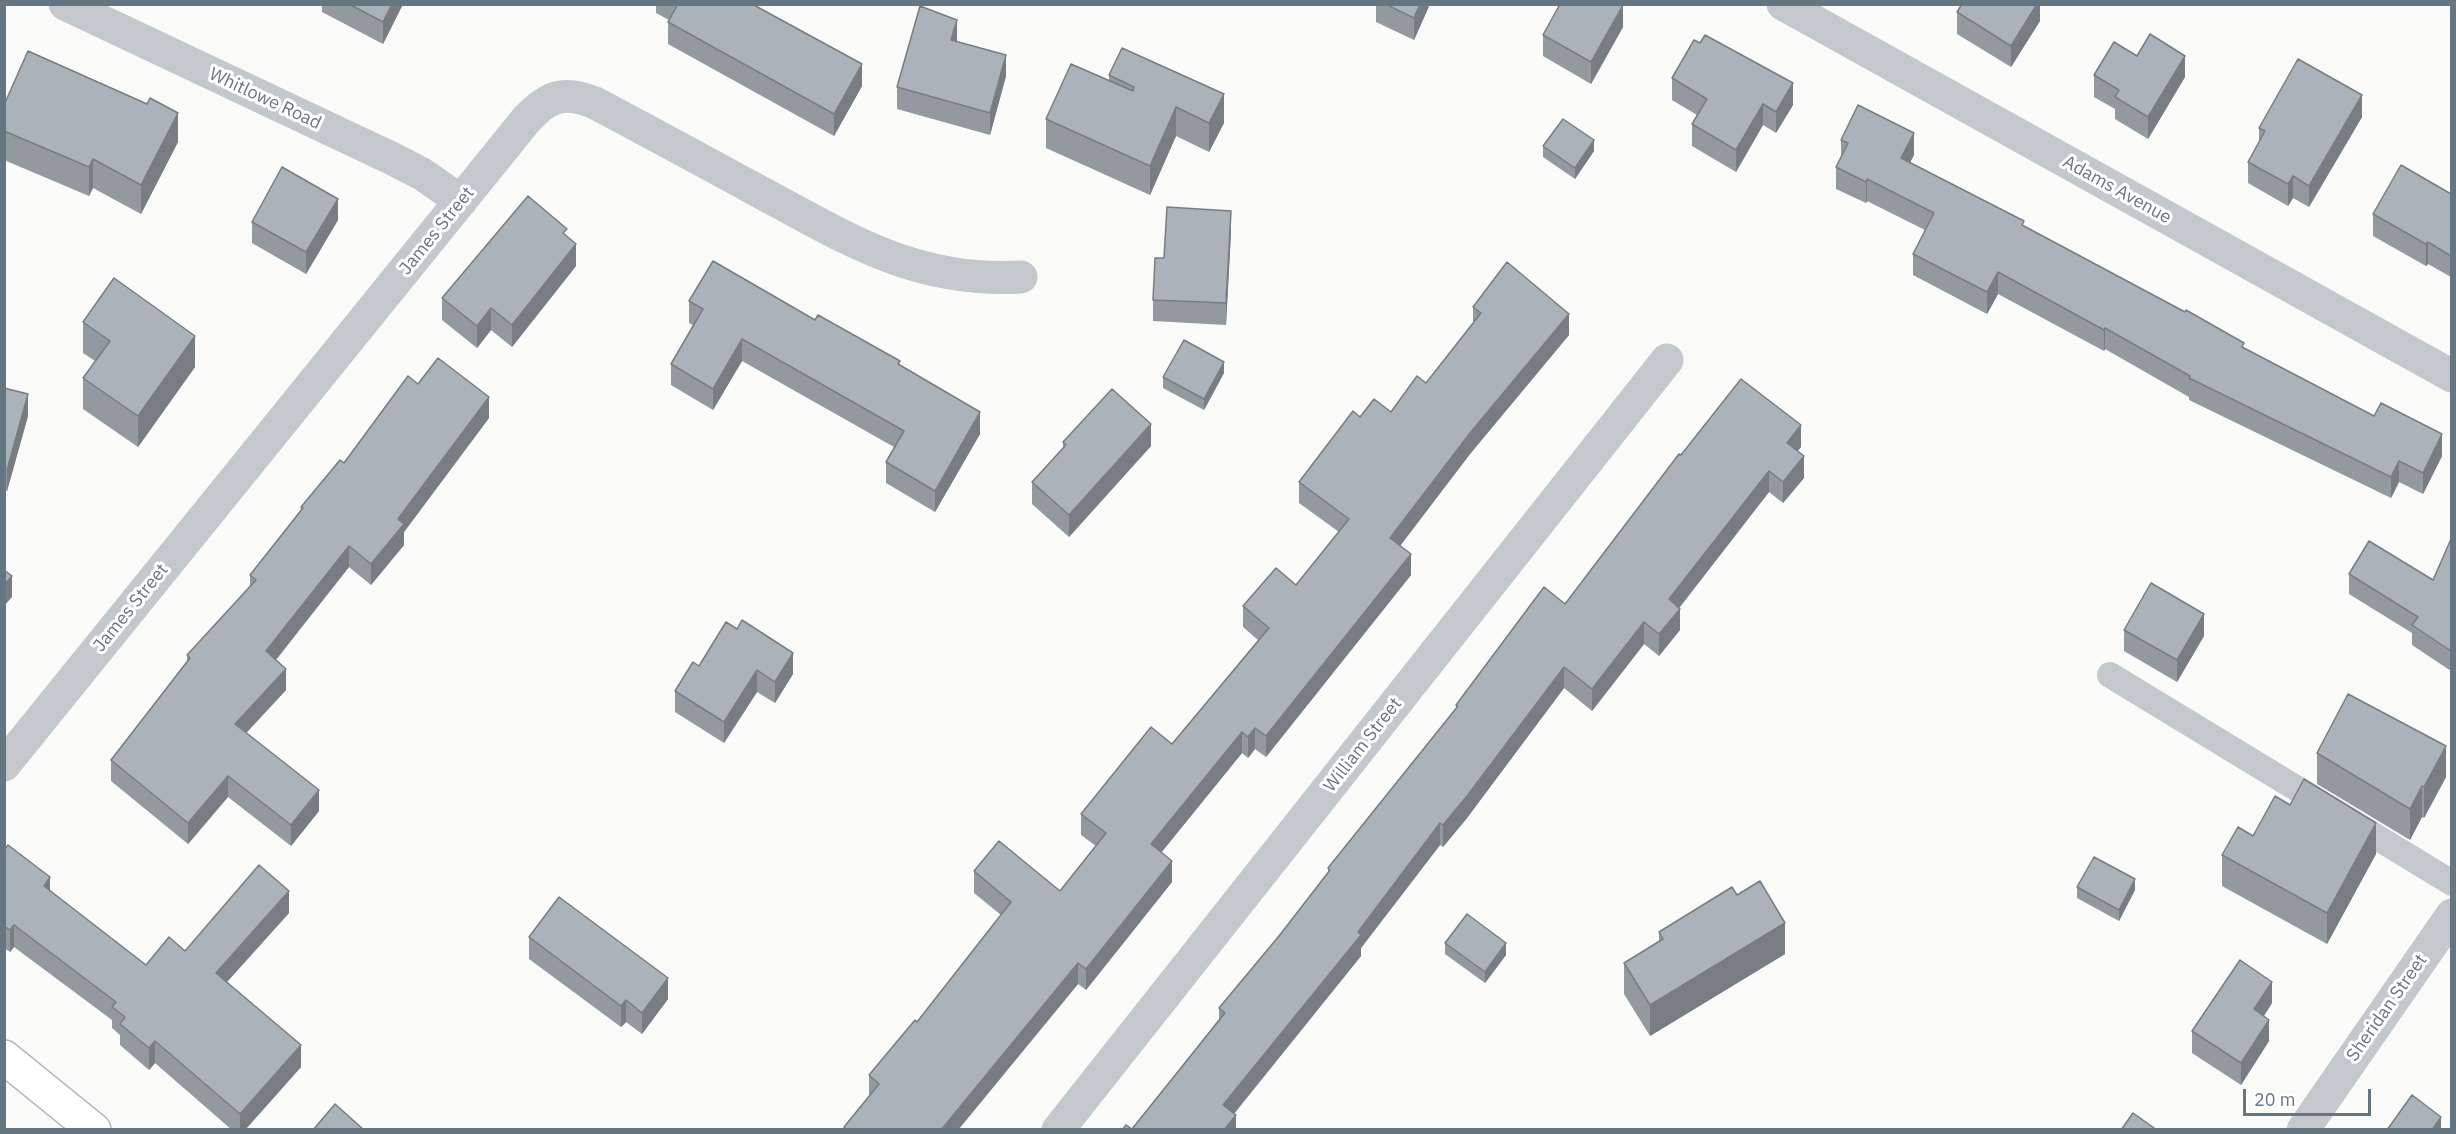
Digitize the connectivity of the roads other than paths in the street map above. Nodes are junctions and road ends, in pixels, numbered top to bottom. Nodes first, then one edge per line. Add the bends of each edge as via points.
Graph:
1 (65, 4) edge
2 (1783, 4) edge
3 (461, 201) junction
4 (1021, 278) dead end
5 (1667, 360) dead end
6 (2451, 376) edge
7 (2110, 675) dead end
8 (4, 765) edge
9 (2451, 883) edge
10 (2451, 915) edge
11 (4, 1057) edge
12 (94, 1130) edge
13 (1058, 1130) edge
14 (2303, 1130) edge

1 - 3 street, Whitlowe Road via 393,159
2 - 6 street, Adams Avenue
3 - 4 street, James Street via 538,107 567,95 581,97 883,256 968,277
3 - 8 street, James Street
5 - 13 street, William Street
7 - 9 lane
10 - 14 street, Sheridan Street
11 - 12 street

